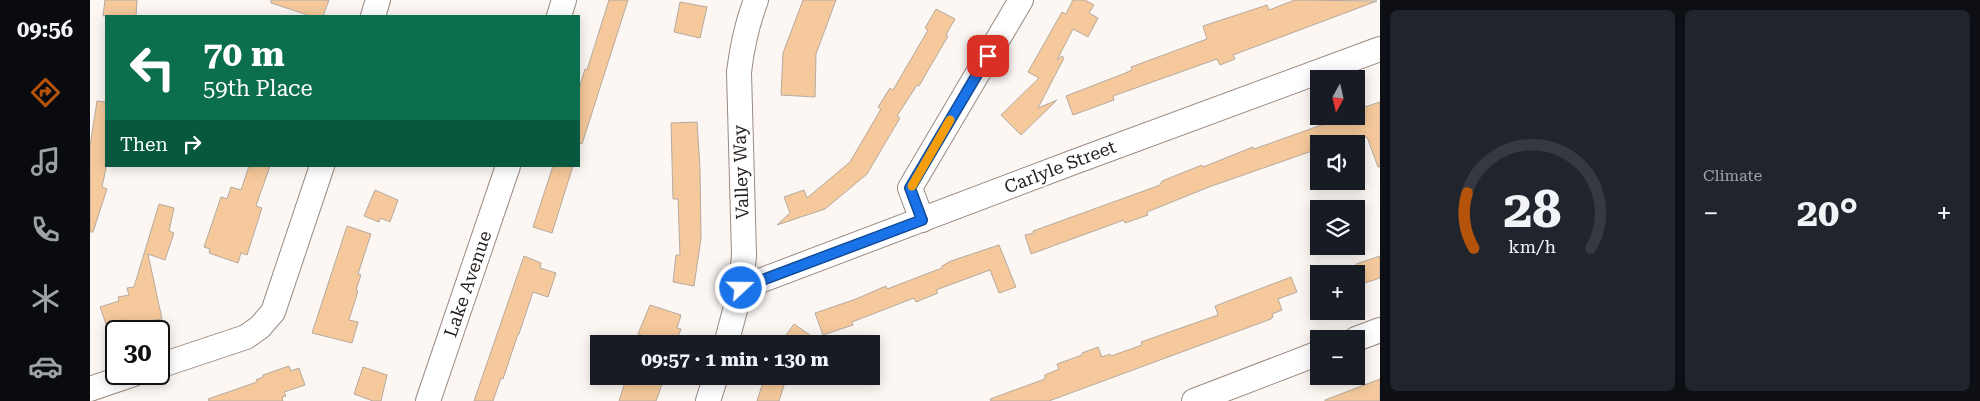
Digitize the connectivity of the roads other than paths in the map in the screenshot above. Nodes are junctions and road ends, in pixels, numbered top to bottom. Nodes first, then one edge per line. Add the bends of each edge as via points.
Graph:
1 (378, 0) edge
2 (564, 0) edge
3 (756, 0) edge
4 (1020, 0) edge
5 (373, 15) edge
6 (559, 15) edge
7 (1380, 50) edge
8 (322, 167) edge
9 (508, 167) edge
10 (922, 220) junction
11 (741, 288) junction
12 (1380, 330) edge
13 (728, 335) edge
14 (1365, 336) edge
15 (1310, 356) edge
16 (170, 362) edge
17 (105, 383) edge
18 (713, 385) edge
19 (90, 388) edge
20 (428, 401) edge
21 (708, 401) edge
22 (1194, 401) edge

1 - 5 street
2 - 6 street
3 - 11 street, Valley Way via 742,44 739,72 744,255
4 - 10 street via 910,188
7 - 10 street, Carlyle Street
8 - 16 street via 273,312 246,337
9 - 20 street, Lake Avenue
10 - 11 street, Carlyle Street
11 - 13 street, Valley Way
12 - 14 street
15 - 22 street
17 - 19 street
18 - 21 street

